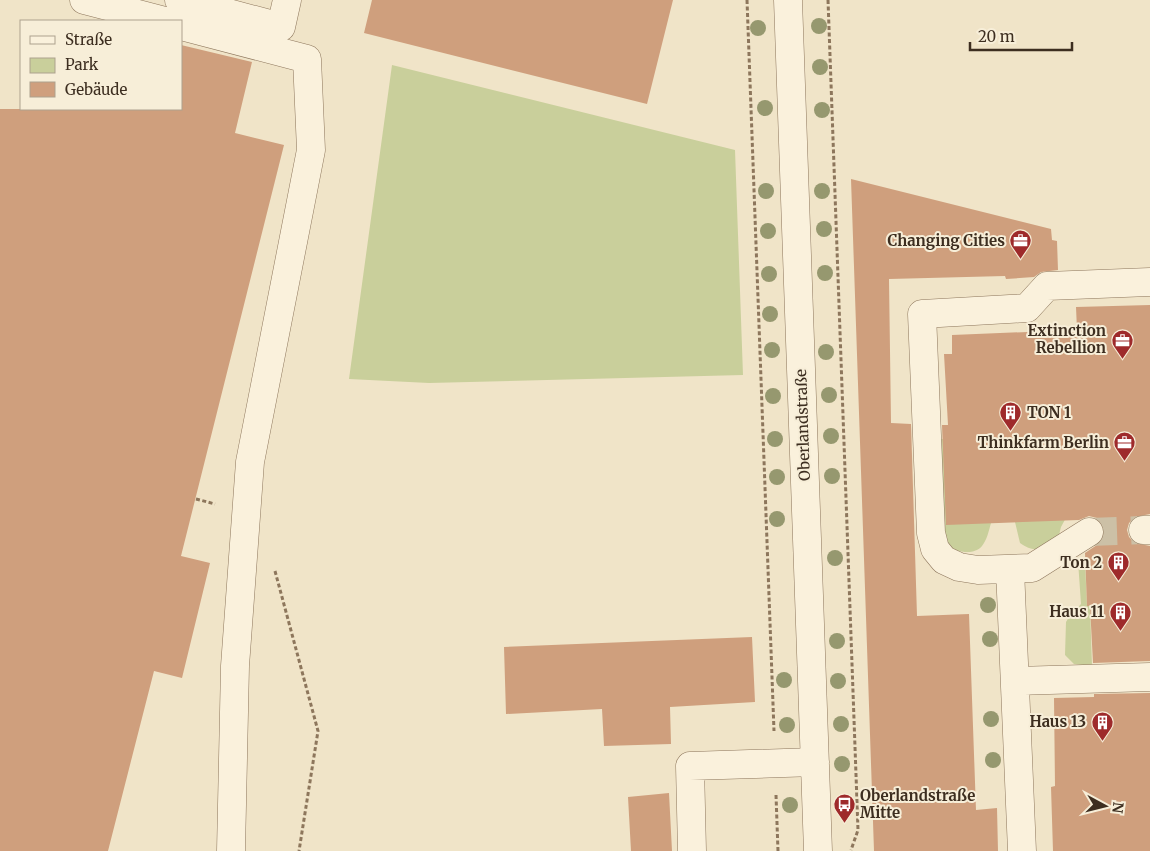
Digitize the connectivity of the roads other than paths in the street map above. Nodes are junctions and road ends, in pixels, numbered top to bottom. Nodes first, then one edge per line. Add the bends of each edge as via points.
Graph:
1 (84, 0) edge
2 (179, 0) edge
3 (287, 0) edge
4 (788, 0) edge
5 (161, 20) edge
6 (182, 26) edge
7 (1150, 282) edge
8 (1089, 532) tunnel mouth
9 (1010, 569) junction
10 (1150, 677) edge
11 (1016, 682) junction
12 (815, 762) junction
13 (231, 851) edge
14 (692, 851) edge
15 (818, 851) edge
16 (1022, 851) edge

1 - 5 street
2 - 3 street via 281,27
4 - 12 street, Oberlandstraße
6 - 13 street via 307,59 311,150 250,462 235,666
7 - 9 street via 1047,286 1027,308 922,314 931,533 935,549 944,560 959,567
8 - 9 street via 1032,568
9 - 11 street
10 - 11 street
11 - 16 street
12 - 14 street via 690,766
12 - 15 street, Oberlandstraße

